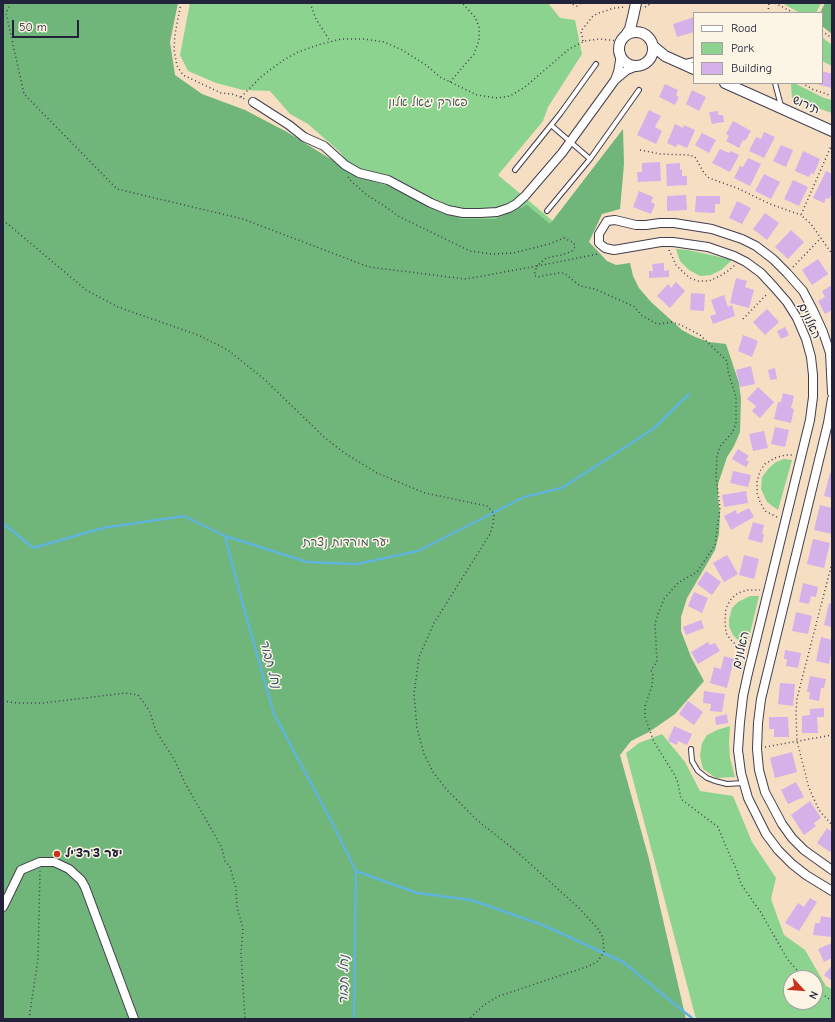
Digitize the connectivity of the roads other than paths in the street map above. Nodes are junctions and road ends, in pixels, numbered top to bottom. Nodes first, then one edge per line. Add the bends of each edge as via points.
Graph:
1 (636, 5) edge
2 (646, 34) junction
3 (624, 38) junction
4 (653, 46) junction
5 (620, 55) junction
6 (693, 60) edge
7 (648, 62) junction
8 (677, 62) junction
9 (596, 64) dead end
10 (637, 66) junction
11 (693, 69) edge
12 (615, 80) junction
13 (727, 84) edge
14 (775, 84) edge
15 (639, 90) dead end
16 (252, 102) road end
17 (782, 108) junction
18 (551, 125) junction
19 (832, 131) edge
20 (570, 142) junction
21 (590, 159) junction
22 (515, 170) dead end
23 (546, 211) dead end
24 (832, 393) edge
25 (832, 399) edge
26 (691, 749) dead end
27 (744, 783) junction
28 (832, 870) edge
29 (832, 892) edge
30 (3, 907) edge
31 (134, 1019) edge

1 - 2 street via 638,20
1 - 3 street via 630,29
2 - 3 street via 634,32
2 - 4 street
3 - 5 street via 619,46
4 - 7 street via 654,52
4 - 8 street
5 - 10 street via 631,66
5 - 12 street
6 - 8 lane
7 - 8 street
7 - 10 street
8 - 11 street
9 - 18 lane
10 - 12 street
12 - 20 street
13 - 17 street, תירוש
14 - 17 lane
15 - 21 lane
16 - 20 street via 304,137 324,146 345,165 359,173 388,180 448,210 463,213 497,212 516,204
17 - 19 street, תירוש
18 - 20 lane
18 - 22 lane
20 - 21 lane
21 - 23 lane
24 - 27 street, האלונים via 830,354 813,310 803,291 787,273 756,246 702,227 674,223 636,225 615,220 607,222 599,234 599,243 605,248 614,250 667,242 708,247 746,262 761,273 787,302 797,318 811,357 813,397 810,420 743,696 738,750
25 - 28 street via 764,684 757,749 765,792 782,824 804,850
26 - 27 lane via 692,761 706,778 727,784
27 - 29 street, האלונים via 748,798 766,834 778,850 792,864
30 - 31 street via 21,870 40,862 54,862 69,869 86,887

